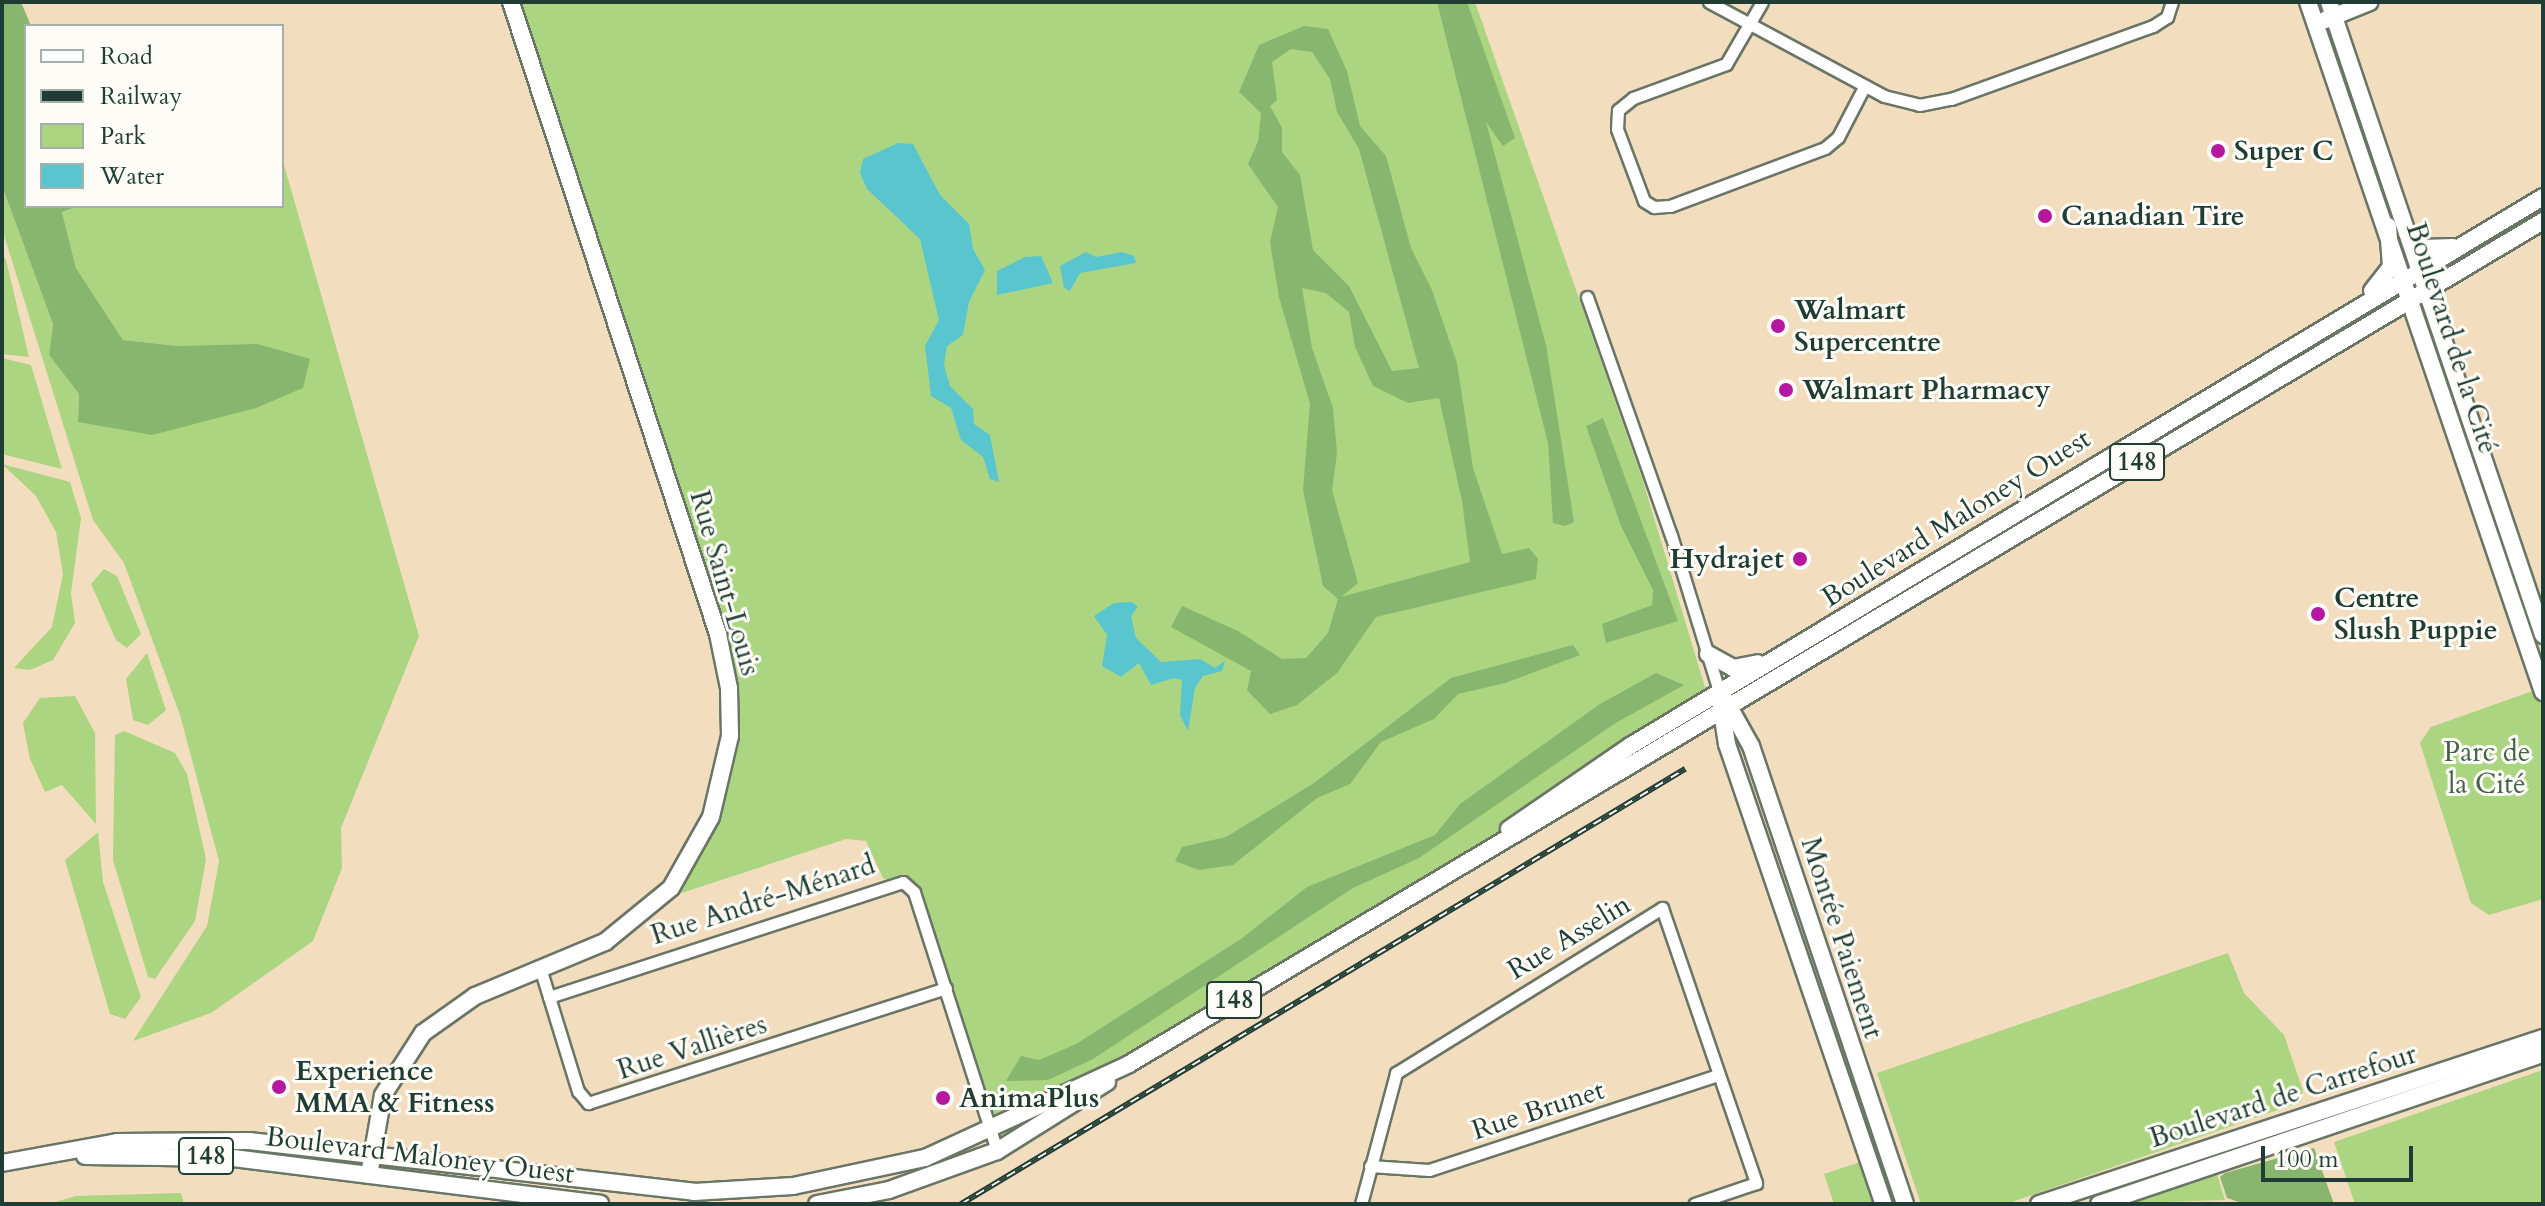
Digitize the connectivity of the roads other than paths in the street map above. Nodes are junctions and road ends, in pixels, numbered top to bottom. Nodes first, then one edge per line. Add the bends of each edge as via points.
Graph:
1 (511, 2) edge
2 (1709, 2) edge
3 (1762, 2) edge
4 (2172, 2) edge
5 (2308, 2) edge
6 (2370, 2) edge
7 (2332, 9) edge
8 (1750, 23) junction
9 (2316, 24) junction
10 (1864, 87) junction
11 (2543, 197) edge
12 (2543, 221) edge
13 (2388, 226) junction
14 (2407, 233) junction
15 (2469, 241) junction
16 (2413, 274) junction
17 (2427, 288) junction
18 (1587, 297) dead end
19 (2412, 297) junction
20 (2325, 325) junction
21 (2501, 507) junction
22 (2482, 514) junction
23 (2543, 635) edge
24 (1796, 647) junction
25 (1708, 654) junction
26 (2542, 689) edge
27 (1720, 694) junction
28 (1726, 710) junction
29 (1487, 848) junction
30 (541, 971) junction
31 (946, 988) junction
32 (549, 997) junction
33 (2543, 1038) edge
34 (2543, 1054) edge
35 (1129, 1064) junction
36 (1718, 1075) junction
37 (992, 1131) junction
38 (997, 1151) junction
39 (371, 1155) junction
40 (41, 1156) junction
41 (2, 1163) edge
42 (1370, 1166) junction
43 (369, 1175) junction
44 (600, 1204) edge
45 (817, 1204) edge
46 (1361, 1204) edge
47 (1694, 1204) edge
48 (1884, 1204) edge
49 (1905, 1204) edge
50 (2039, 1204) edge
51 (2099, 1204) edge

1 - 30 main road, Rue Saint-Louis via 697,565 723,655 730,705 719,792 680,876 620,934
2 - 8 street
3 - 8 street
4 - 10 street via 2167,17 2153,26 1941,102 1908,103
5 - 9 main road, Boulevard de la Cité
6 - 7 main road
7 - 9 main road
7 - 14 main road, Boulevard de la Cité
8 - 10 street
8 - 10 street via 1726,64 1633,98 1618,110 1617,129 1639,195 1649,205 1670,206 1825,148 1838,137
9 - 13 main road, Boulevard de la Cité
11 - 15 main road, Boulevard Maloney Ouest / 148
12 - 17 main road, Boulevard Maloney Ouest / 148
13 - 16 main road, Boulevard de la Cité
13 - 20 main road via 2389,274
14 - 15 main road via 2429,250
14 - 16 main road, Boulevard de la Cité
15 - 16 main road, Boulevard Maloney Ouest / 148
16 - 17 main road, Boulevard de la Cité
16 - 19 main road, Boulevard de la Cité
16 - 20 main road, Boulevard Maloney Ouest / 148
17 - 19 main road, Boulevard Maloney Ouest / 148
17 - 21 main road, Boulevard de la Cité
18 - 25 street, Montée Paiement
19 - 22 main road, Boulevard de la Cité
19 - 28 main road, Boulevard Maloney Ouest / 148
20 - 24 main road, Boulevard Maloney Ouest / 148
21 - 22 main road
21 - 23 main road, Boulevard de la Cité
22 - 26 main road, Boulevard de la Cité
24 - 25 main road via 1741,668 1725,666
24 - 27 main road, Boulevard Maloney Ouest / 148
25 - 27 street, Montée Paiement
27 - 28 main road, Montée Paiement
27 - 29 main road, Boulevard Maloney Ouest / 148 via 1588,772
28 - 29 main road, Boulevard Maloney Ouest / 148
28 - 48 main road, Montée Paiement
28 - 49 main road, Montée Paiement via 1751,746
29 - 35 main road, Boulevard Maloney Ouest / 148
30 - 32 street, Rue Vallières
30 - 39 main road, Rue Saint-Louis via 475,996 423,1033 383,1095
31 - 32 street, Rue André-Ménard via 914,892 898,881
31 - 32 street, Rue Vallières via 594,1103 580,1096
31 - 37 street, Rue André-Ménard
33 - 50 main road, Boulevard de Carrefour
34 - 51 main road, Boulevard de Carrefour
35 - 37 main road, Boulevard Maloney Ouest / 148
35 - 38 main road, Boulevard Maloney Ouest / 148 via 1087,1097
36 - 42 street, Rue Brunet via 1429,1170
36 - 42 street, Rue Asselin via 1662,908 1404,1066 1391,1081
36 - 47 street, Rue Asselin via 1756,1183
37 - 38 street, Rue André-Ménard
37 - 39 main road, Boulevard Maloney Ouest / 148 via 877,1171 739,1192 660,1190
38 - 45 main road, Boulevard Maloney Ouest / 148 via 889,1190
39 - 40 main road, Boulevard Maloney Ouest / 148 via 189,1140 117,1142
39 - 43 main road, Rue Saint-Louis
40 - 41 main road, Boulevard Maloney Ouest / 148
40 - 43 main road, Boulevard Maloney Ouest / 148 via 198,1155
42 - 46 street, Rue Asselin
43 - 44 main road, Boulevard Maloney Ouest / 148

